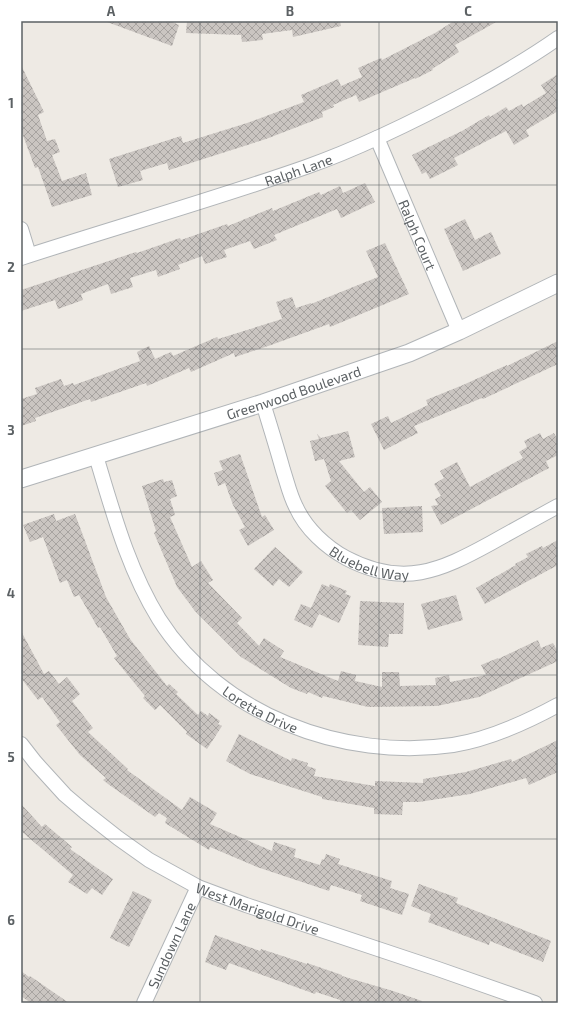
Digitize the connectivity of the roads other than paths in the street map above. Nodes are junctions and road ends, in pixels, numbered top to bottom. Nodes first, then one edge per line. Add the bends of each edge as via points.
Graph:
1 (558, 38) edge
2 (377, 138) junction
3 (21, 229) edge
4 (25, 257) edge
5 (558, 283) edge
6 (459, 331) junction
7 (263, 403) junction
8 (96, 456) junction
9 (21, 479) edge
10 (558, 506) edge
11 (558, 706) edge
12 (21, 744) edge
13 (198, 887) junction
14 (144, 1003) edge
15 (535, 1003) edge

1 - 2 street, Ralph Lane via 445,105
2 - 4 street, Ralph Lane via 307,167
2 - 6 street, Ralph Court
3 - 4 street
5 - 6 street, Greenwood Boulevard
6 - 7 street, Greenwood Boulevard via 409,352
7 - 8 street, Greenwood Boulevard
7 - 10 street, Bluebell Way via 290,491 303,519 330,548 369,568 405,574 435,570
8 - 9 street, Greenwood Boulevard
8 - 11 street, Loretta Drive via 128,556 160,620 199,666 232,693 259,710 308,732 335,740 380,747 422,748 454,745 509,729
12 - 13 street, West Marigold Drive via 65,795 85,812 149,860
13 - 14 street, Sundown Lane
13 - 15 street, West Marigold Drive via 246,906

